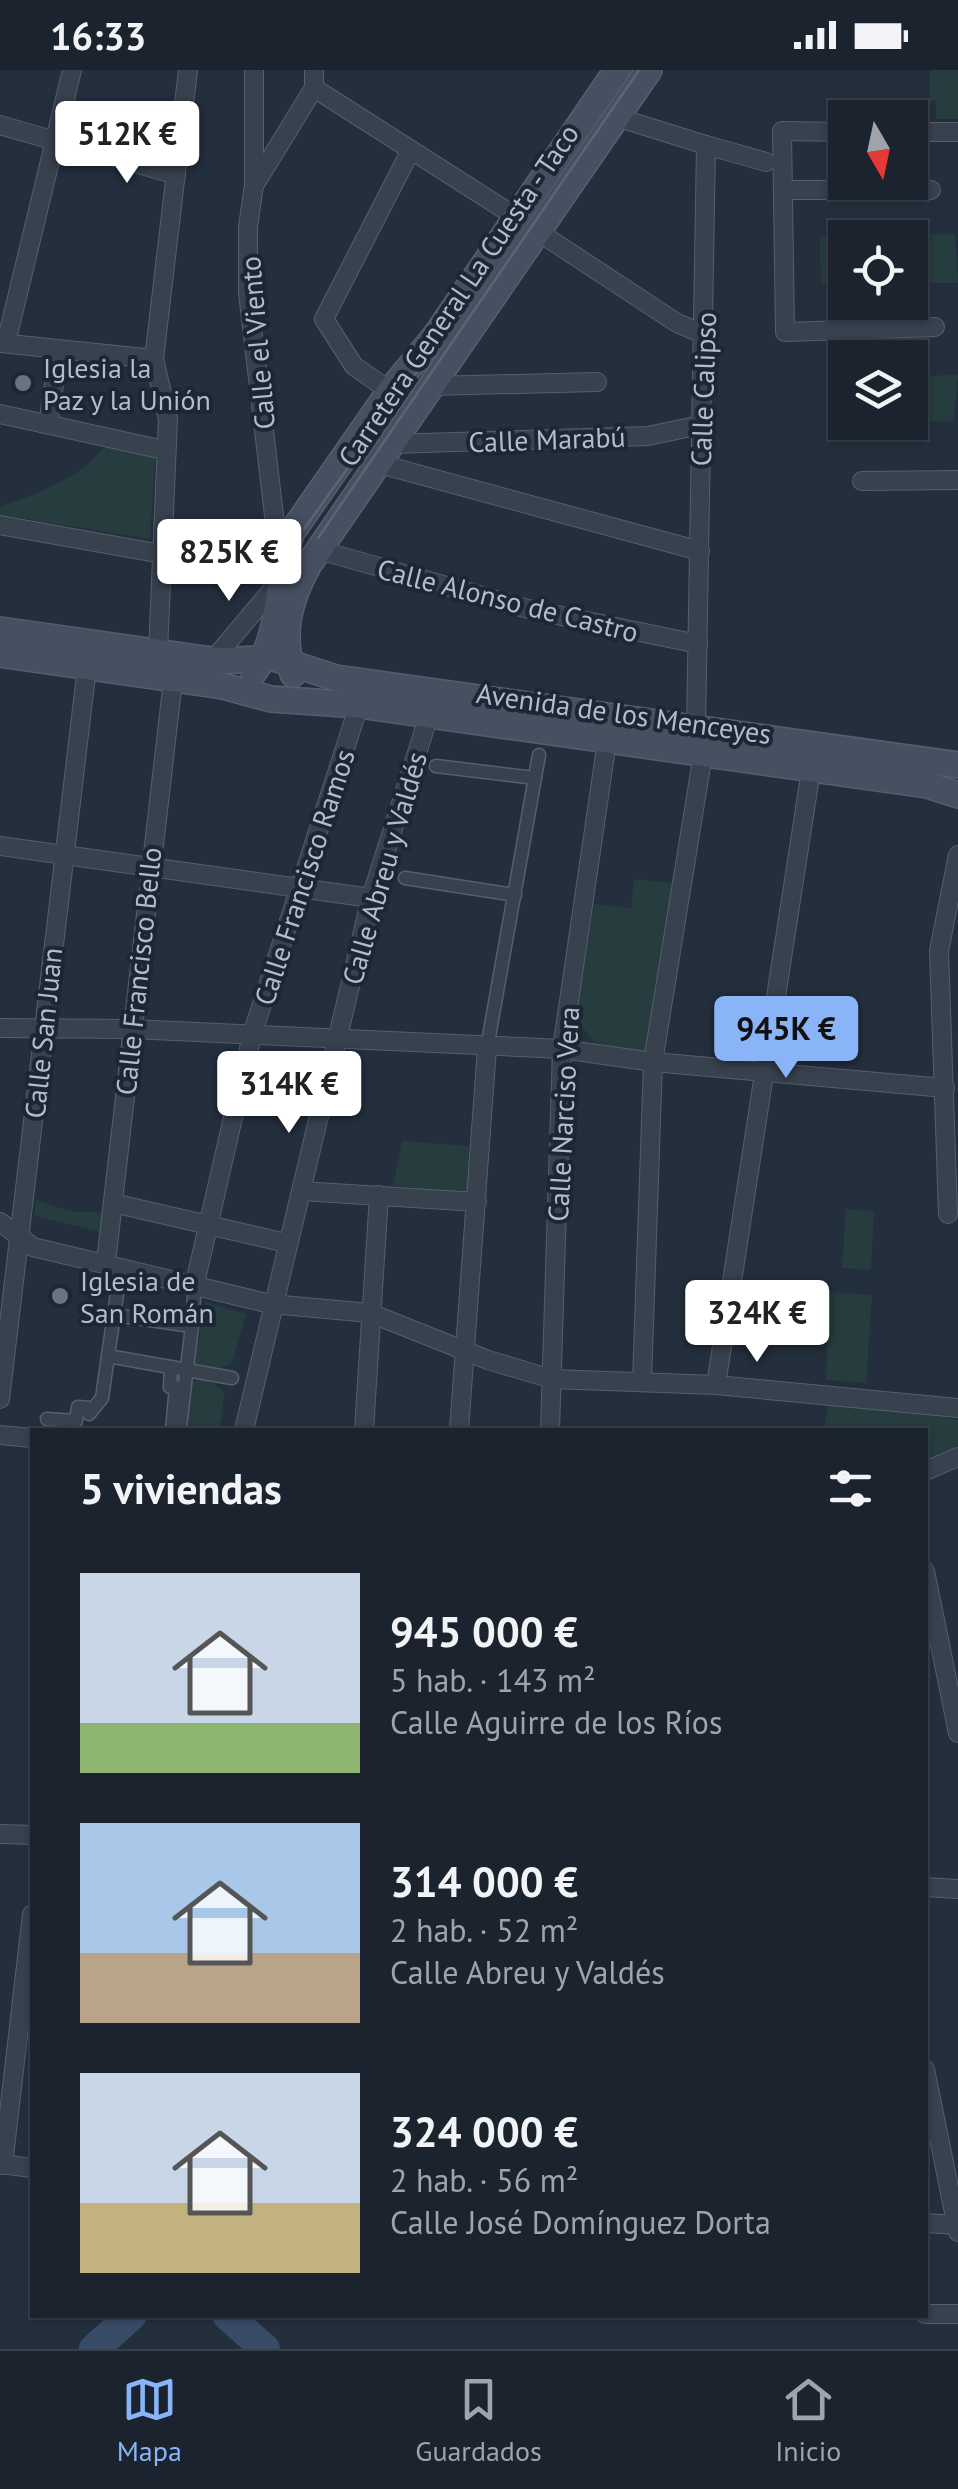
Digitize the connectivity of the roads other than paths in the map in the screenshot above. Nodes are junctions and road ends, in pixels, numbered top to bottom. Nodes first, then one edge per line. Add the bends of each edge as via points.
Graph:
1 (72, 70) edge
2 (188, 70) edge
3 (254, 70) edge
4 (617, 70) edge
5 (649, 70) edge
6 (314, 79) edge
7 (616, 117) junction
8 (0, 125) edge
9 (828, 132) edge
10 (928, 132) edge
11 (958, 132) edge
12 (52, 140) junction
13 (706, 145) junction
14 (90, 150) dead end
15 (411, 150) junction
16 (766, 162) dead end
17 (176, 175) junction
18 (254, 185) junction
19 (783, 190) junction
20 (931, 190) dead end
21 (526, 224) junction
22 (935, 327) dead end
23 (706, 334) junction
24 (3, 343) edge
25 (59, 352) junction
26 (154, 360) junction
27 (597, 382) dead end
28 (431, 386) junction
29 (390, 390) junction
30 (0, 414) edge
31 (48, 424) junction
32 (700, 425) junction
33 (164, 450) junction
34 (387, 454) junction
35 (958, 480) edge
36 (862, 481) dead end
37 (0, 525) edge
38 (700, 551) junction
39 (162, 554) junction
40 (314, 557) junction
41 (283, 566) junction
42 (0, 630) edge
43 (698, 644) junction
44 (158, 652) junction
45 (0, 654) edge
46 (213, 660) junction
47 (262, 662) junction
48 (87, 667) junction
49 (291, 667) junction
50 (173, 680) junction
51 (271, 696) junction
52 (359, 705) junction
53 (429, 715) junction
54 (696, 728) junction
55 (607, 741) junction
56 (703, 754) junction
57 (540, 755) dead end
58 (958, 765) edge
59 (436, 766) dead end
60 (812, 770) junction
61 (535, 778) junction
62 (958, 795) edge
63 (0, 846) edge
64 (62, 854) junction
65 (958, 854) edge
66 (148, 865) junction
67 (405, 878) dead end
68 (302, 888) junction
69 (516, 896) junction
70 (371, 898) junction
71 (0, 1028) edge
72 (131, 1029) junction
73 (46, 1030) junction
74 (252, 1035) junction
75 (335, 1041) junction
76 (487, 1048) junction
77 (562, 1049) junction
78 (654, 1062) junction
79 (764, 1069) junction
80 (945, 1088) junction
81 (301, 1191) junction
82 (379, 1194) junction
83 (114, 1202) junction
84 (477, 1202) junction
85 (948, 1214) dead end
86 (0, 1222) edge
87 (210, 1226) junction
88 (19, 1236) junction
89 (286, 1243) junction
90 (114, 1264) junction
91 (6, 1280) edge
92 (195, 1283) junction
93 (271, 1304) junction
94 (370, 1313) junction
95 (114, 1315) junction
96 (192, 1326) junction
97 (464, 1351) junction
98 (108, 1356) junction
99 (171, 1366) junction
100 (187, 1370) junction
101 (232, 1378) dead end
102 (552, 1379) junction
103 (642, 1382) junction
104 (716, 1385) junction
105 (0, 1400) edge
106 (958, 1408) edge
107 (46, 1419) dead end
108 (176, 1428) edge
109 (244, 1428) edge
110 (364, 1428) edge
111 (459, 1428) edge
112 (550, 1428) edge
113 (0, 1435) edge
114 (30, 1438) edge
115 (958, 1457) edge
116 (928, 1470) edge
117 (928, 1586) edge
118 (958, 1733) edge
119 (0, 1834) edge
120 (30, 1835) edge
121 (928, 1887) edge
122 (958, 1889) edge
123 (30, 1931) edge
124 (928, 2084) edge
125 (2, 2165) edge
126 (30, 2168) edge
127 (928, 2223) edge
128 (958, 2228) edge
129 (928, 2314) edge
130 (958, 2314) edge

1 - 12 street
2 - 17 street
3 - 18 street, Calle el Viento
4 - 21 main road, Carretera General La Cuesta - Taco
5 - 7 main road, Carretera General La Cuesta - Taco
6 - 15 street
6 - 18 street
7 - 13 street
7 - 21 main road, Carretera General La Cuesta - Taco
8 - 12 street
9 - 19 street via 782,132
10 - 11 street
12 - 24 street
13 - 16 street
13 - 23 street, Calle Calipso
14 - 17 street
15 - 21 street
15 - 29 street via 324,319 354,366
17 - 26 street
18 - 41 street, Calle el Viento via 248,294
19 - 20 street
19 - 22 street via 785,332
21 - 23 street
21 - 28 main road, Carretera General La Cuesta - Taco
21 - 29 main road, Carretera General La Cuesta - Taco
23 - 32 street, Calle Calipso
24 - 25 street
25 - 26 street
25 - 31 street
26 - 33 street via 168,419
27 - 28 street
28 - 34 main road, Carretera General La Cuesta - Taco
29 - 41 main road, Carretera General La Cuesta - Taco via 292,532
30 - 31 street
31 - 33 street
32 - 34 street, Calle Marabú via 648,436
32 - 38 street, Calle Calipso
33 - 39 street
34 - 38 street
34 - 40 main road, Carretera General La Cuesta - Taco
35 - 36 street
37 - 39 street
38 - 43 street, Calle Calipso
39 - 44 street
40 - 41 main road
40 - 43 street, Calle Alonso de Castro
40 - 49 main road, Carretera General La Cuesta - Taco via 288,614
41 - 46 street
41 - 47 main road, Carretera General La Cuesta - Taco
42 - 44 main road
43 - 54 street, Calle Calipso
44 - 46 main road
45 - 48 main road, Avenida de los Menceyes
46 - 47 main road
47 - 49 main road via 280,659
47 - 51 main road via 254,679
48 - 50 main road, Avenida de los Menceyes
48 - 64 street, Calle San Juan
49 - 51 main road via 294,684
49 - 54 main road, Avenida de los Menceyes
50 - 51 main road, Avenida de los Menceyes
50 - 66 street, Calle Francisco Bello
51 - 52 main road, Avenida de los Menceyes
52 - 53 main road, Avenida de los Menceyes
52 - 68 street, Calle Francisco Ramos
53 - 55 main road, Avenida de los Menceyes
53 - 70 street, Calle Abreu y Valdés
54 - 58 main road, Avenida de los Menceyes
55 - 56 main road, Avenida de los Menceyes
55 - 77 street, Calle Narciso Vera
56 - 60 main road, Avenida de los Menceyes
56 - 78 street
57 - 61 street
59 - 61 street
60 - 62 main road, Avenida de los Menceyes
60 - 79 street
61 - 69 street
63 - 64 street
64 - 66 street
64 - 73 street, Calle San Juan
65 - 80 street via 938,950
66 - 68 street
66 - 72 street, Calle Francisco Bello
67 - 69 street
68 - 70 street
68 - 74 street, Calle Francisco Ramos
69 - 76 street
70 - 75 street, Calle Abreu y Valdés
71 - 73 street
72 - 73 street
72 - 74 street
72 - 83 street, Calle Francisco Bello
73 - 88 street, Calle San Juan
74 - 75 street
74 - 87 street, Calle Francisco Ramos
75 - 76 street
75 - 81 street, Calle Abreu y Valdés
76 - 77 street
76 - 84 street
77 - 78 street
77 - 102 street, Calle Narciso Vera
78 - 79 street
78 - 103 street
79 - 80 street
79 - 104 street
80 - 85 street
81 - 82 street
81 - 89 street, Calle Abreu y Valdés
82 - 84 street
82 - 94 street
83 - 87 street
83 - 90 street, Calle Francisco Bello
84 - 97 street
86 - 88 street
87 - 89 street
87 - 92 street, Calle Francisco Ramos
88 - 90 street via 33,1247
88 - 91 street, Calle San Juan
89 - 93 street, Calle Abreu y Valdés
90 - 92 street
90 - 95 street
91 - 105 street, Calle San Juan
92 - 93 street
92 - 96 street
93 - 94 street
93 - 109 street, Calle Abreu y Valdés
94 - 97 street
94 - 110 street
95 - 96 street
95 - 98 street
96 - 100 street
97 - 102 street
97 - 111 street
98 - 99 street
98 - 107 street via 102,1398 89,1411 78,1407 76,1421
99 - 100 street
99 - 108 street
100 - 101 street
100 - 108 street
102 - 103 street
102 - 112 street, Calle Narciso Vera
103 - 104 street
104 - 106 street
113 - 114 street
115 - 116 street
117 - 118 street
119 - 120 street
121 - 122 street
123 - 125 street
124 - 128 street
125 - 126 street
127 - 128 street
129 - 130 street

